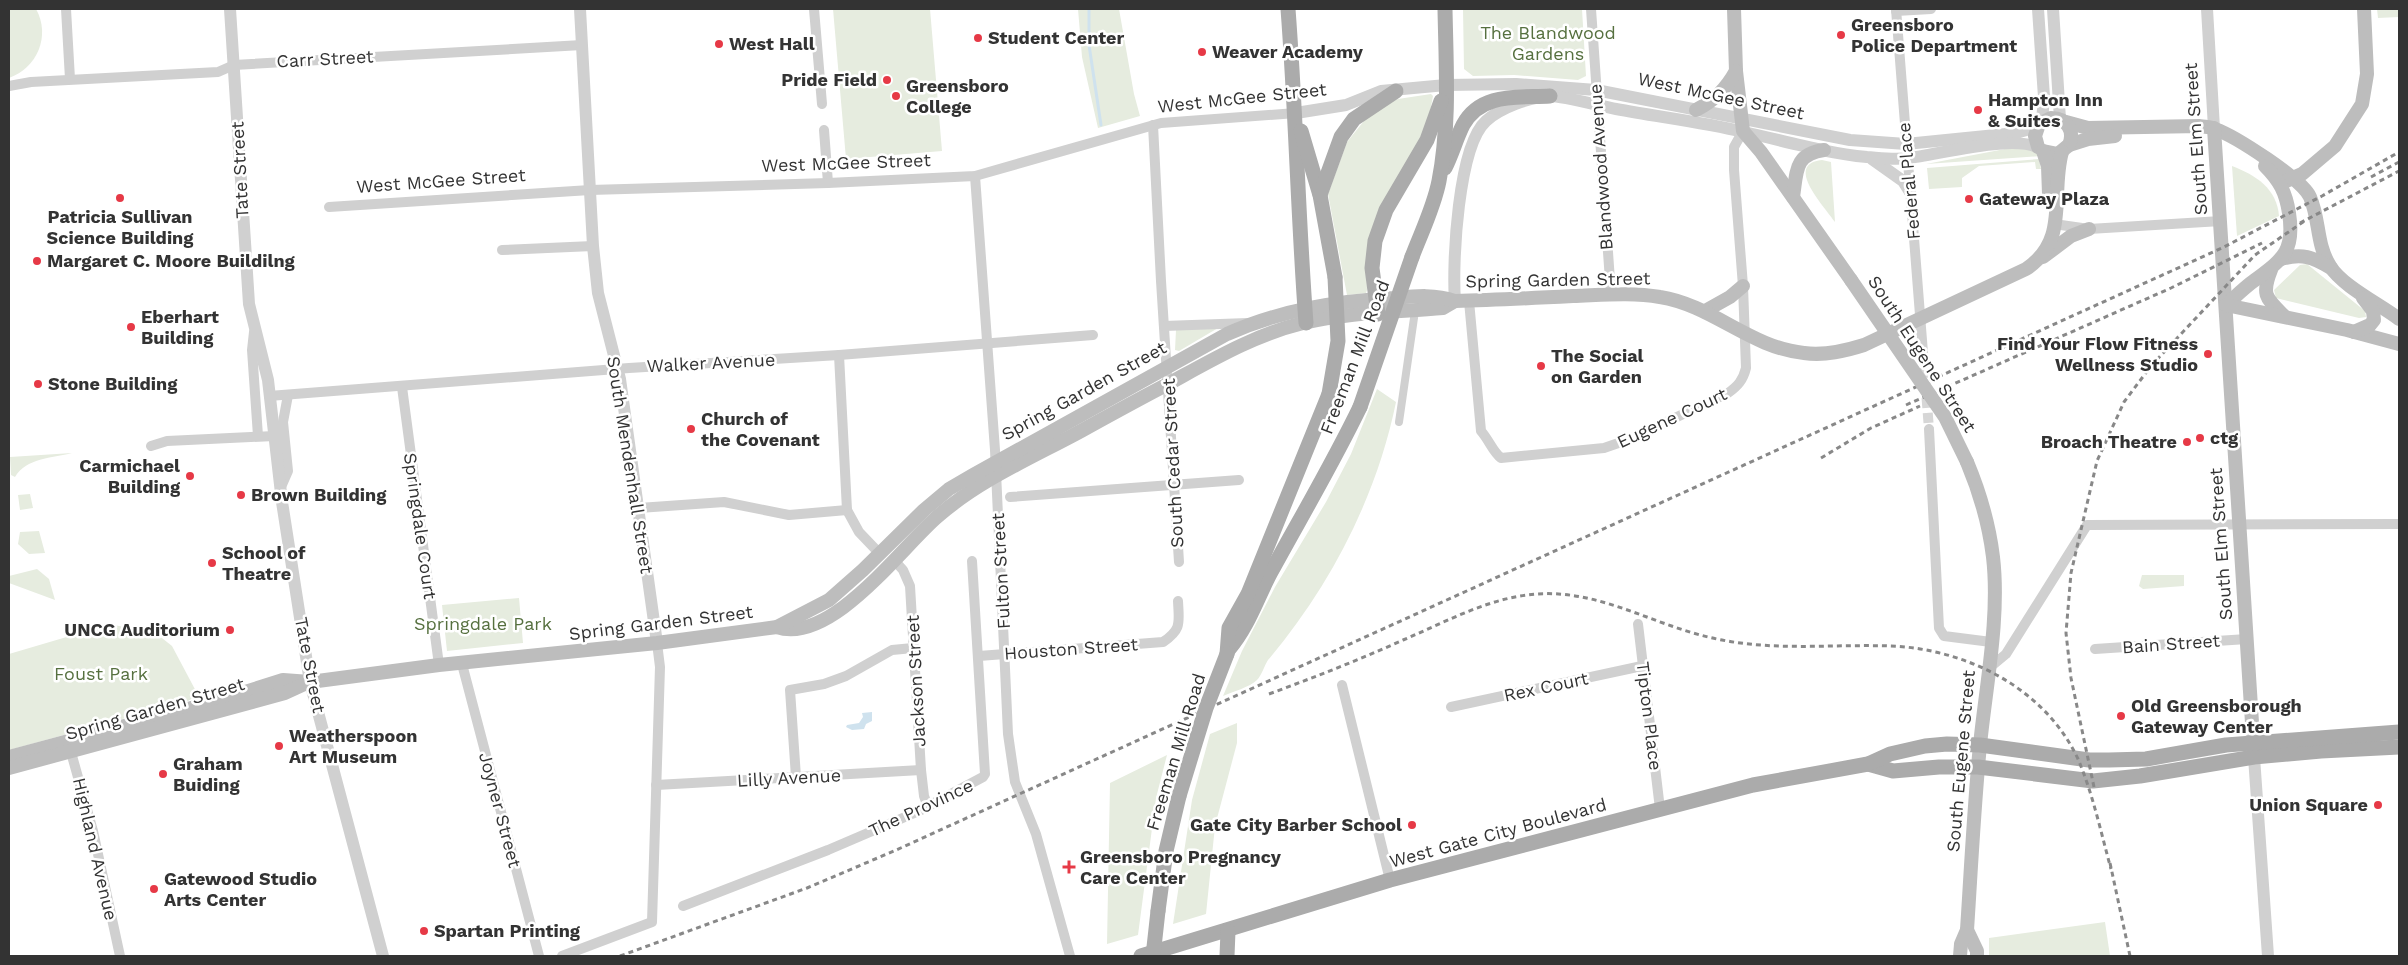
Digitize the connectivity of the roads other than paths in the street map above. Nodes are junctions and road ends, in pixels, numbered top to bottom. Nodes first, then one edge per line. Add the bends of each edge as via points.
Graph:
1 (66, 9) edge
2 (230, 9) edge
3 (580, 9) edge
4 (814, 9) edge
5 (1288, 9) edge
6 (1445, 9) edge
7 (1591, 9) edge
8 (1734, 9) edge
9 (1931, 9) edge
10 (2038, 9) edge
11 (2053, 9) edge
12 (2207, 9) edge
13 (2364, 9) edge
14 (1896, 10) edge
15 (582, 45) junction
16 (234, 65) junction
17 (1736, 71) junction
18 (70, 79) junction
19 (9, 86) edge
20 (1446, 86) junction
21 (1596, 90) junction
22 (1396, 91) junction
23 (1550, 96) junction
24 (822, 104) dead end
25 (1597, 106) junction
26 (1696, 110) junction
27 (1296, 113) junction
28 (2063, 121) junction
29 (1741, 124) junction
30 (2040, 124) junction
31 (1153, 125) junction
32 (824, 130) dead end
33 (2215, 133) junction
34 (1906, 144) junction
35 (2040, 149) junction
36 (2066, 149) junction
37 (1824, 150) junction
38 (1868, 157) junction
39 (1907, 158) junction
40 (975, 176) junction
41 (1439, 180) junction
42 (2286, 180) junction
43 (828, 184) junction
44 (590, 190) junction
45 (1910, 192) junction
46 (1320, 195) junction
47 (1793, 197) junction
48 (329, 207) dead end
49 (2221, 221) junction
50 (2054, 224) junction
51 (2089, 229) junction
52 (593, 246) junction
53 (502, 250) dead end
54 (2281, 259) junction
55 (2038, 260) junction
56 (2331, 268) junction
57 (2271, 270) junction
58 (1743, 286) junction
59 (1611, 294) junction
60 (2360, 294) junction
61 (1462, 301) junction
62 (2226, 305) junction
63 (1377, 306) junction
64 (1415, 311) junction
65 (1706, 311) junction
66 (1305, 315) junction
67 (2285, 317) junction
68 (1921, 319) junction
69 (2399, 319) edge
70 (1252, 323) junction
71 (1164, 326) junction
72 (254, 331) junction
73 (1744, 332) junction
74 (2354, 332) junction
75 (1093, 335) dead end
76 (988, 342) junction
77 (2399, 344) edge
78 (1923, 353) tunnel mouth
79 (839, 355) junction
80 (1167, 367) junction
81 (618, 370) junction
82 (1168, 384) junction
83 (402, 387) junction
84 (269, 396) junction
85 (288, 396) junction
86 (1400, 422) dead end
87 (1929, 429) tunnel mouth
88 (258, 436) junction
89 (274, 436) junction
90 (152, 446) dead end
91 (995, 462) junction
92 (996, 477) junction
93 (1239, 480) dead end
94 (1173, 485) junction
95 (281, 487) junction
96 (1010, 497) dead end
97 (638, 508) junction
98 (847, 510) junction
99 (2399, 524) edge
100 (2239, 526) junction
101 (880, 554) junction
102 (894, 560) junction
103 (972, 561) dead end
104 (1179, 562) dead end
105 (1178, 601) dead end
106 (1638, 624) dead end
107 (777, 627) junction
108 (2246, 639) junction
109 (1991, 642) junction
110 (657, 643) junction
111 (914, 648) junction
112 (2096, 649) dead end
113 (1228, 652) junction
114 (1006, 654) junction
115 (979, 656) junction
116 (462, 664) junction
117 (439, 665) junction
118 (1642, 666) junction
119 (1988, 669) junction
120 (310, 682) junction
121 (1342, 685) dead end
122 (1451, 707) dead end
123 (2399, 732) edge
124 (1980, 745) junction
125 (70, 746) junction
126 (2399, 747) edge
127 (2254, 750) junction
128 (9, 757) edge
129 (1868, 764) junction
130 (1978, 766) junction
131 (9, 768) edge
132 (921, 770) junction
133 (796, 777) junction
134 (656, 785) junction
135 (928, 807) junction
136 (1660, 809) junction
137 (1390, 880) junction
138 (683, 906) dead end
139 (1967, 930) junction
140 (1228, 931) junction
141 (120, 956) edge
142 (382, 956) edge
143 (539, 956) edge
144 (562, 956) edge
145 (1070, 956) edge
146 (1141, 956) edge
147 (1153, 956) edge
148 (1227, 956) edge
149 (1960, 956) edge
150 (1977, 956) edge
151 (2268, 956) edge

1 - 18 street
2 - 16 street, Tate Street
3 - 15 street, South Mendenhall Street
4 - 24 street
5 - 27 main road
6 - 20 main road, Freeman Mill Road
7 - 21 street, Blandwood Avenue
8 - 17 main road
9 - 14 street
10 - 30 street via 2044,97
11 - 28 street
12 - 33 street, South Elm Street
13 - 42 main road via 2367,74 2362,104 2335,146 2320,161
14 - 34 street, Federal Place
15 - 16 street, Carr Street
15 - 44 street, South Mendenhall Street
16 - 18 street, Carr Street via 218,72
16 - 72 street, Tate Street via 246,281
17 - 26 main road via 1727,87 1712,102
17 - 29 main road
18 - 19 street, Carr Street
20 - 21 street, West McGee Street via 1516,84
20 - 22 street, West McGee Street
20 - 41 main road, Freeman Mill Road
20 - 63 main road via 1426,140 1386,210 1375,241 1372,268
21 - 25 street, Blandwood Avenue
21 - 26 street, West McGee Street
22 - 27 street, West McGee Street via 1381,91 1335,108
22 - 46 main road via 1354,119 1341,137
23 - 25 street, West McGee Street
23 - 41 main road via 1500,98 1475,110 1464,124
23 - 61 street via 1508,106 1484,122 1474,137 1458,220 1453,274
25 - 29 street, West McGee Street
25 - 59 street, Blandwood Avenue
26 - 29 street, West McGee Street
27 - 31 street, West McGee Street
27 - 46 main road, Freeman Mill Road
27 - 66 main road
28 - 30 main road via 2051,118
28 - 33 main road via 2088,128 2192,126
28 - 36 main road via 2071,131
29 - 34 street, West McGee Street
29 - 37 street, West McGee Street
29 - 47 main road, South Eugene Street
29 - 58 street, Eugene Court via 1734,156
30 - 34 street, West McGee Street via 2016,133
30 - 35 main road via 2035,136
31 - 40 street, West McGee Street
31 - 71 street, South Cedar Street
32 - 43 street
33 - 36 main road via 2088,139
33 - 42 main road
33 - 49 main road, South Elm Street
34 - 39 street, Federal Place
35 - 36 main road via 2054,154
35 - 39 street, West McGee Street via 2016,143 1996,143
35 - 50 main road via 2048,168 2048,209
36 - 50 main road, Spring Garden Street via 2059,170 2058,208
37 - 38 street, West McGee Street
37 - 47 main road via 1806,155 1800,161
38 - 39 street, West McGee Street
38 - 45 street via 1888,168
39 - 45 street, Federal Place
40 - 43 street, West McGee Street
40 - 76 street, Fulton Street
41 - 113 main road, Freeman Mill Road, bridge via 1360,407 1239,637
42 - 54 main road via 2291,230 2290,241
42 - 56 main road via 2309,195 2319,241
43 - 44 street, West McGee Street
44 - 48 street, West McGee Street
44 - 52 street, South Mendenhall Street
45 - 68 street, Federal Place
46 - 113 main road, Freeman Mill Road, bridge via 1335,277 1338,341 1329,394 1248,594 1229,628
47 - 109 main road, South Eugene Street, bridge via 1945,417 1967,462 1982,504 1993,558
49 - 51 street
49 - 62 main road, South Elm Street
50 - 51 street
50 - 55 main road, Spring Garden Street via 2046,250
51 - 55 main road via 2071,236
52 - 53 street
52 - 81 street, South Mendenhall Street via 598,293
54 - 56 main road via 2305,255
54 - 57 main road
55 - 68 main road, Spring Garden Street via 2026,269
56 - 60 main road
57 - 62 main road
57 - 67 main road via 2265,285 2267,300
58 - 65 main road
58 - 73 street, Eugene Court
59 - 61 main road, Spring Garden Street
59 - 65 main road, Spring Garden Street via 1661,297
60 - 69 main road
60 - 74 main road via 2374,316 2370,325
61 - 63 main road, Spring Garden Street via 1441,296
61 - 64 main road, Spring Garden Street via 1444,308
61 - 73 street, Eugene Court via 1481,431 1497,455 1505,458 1604,448 1728,393 1743,378 1746,363
62 - 67 main road
62 - 100 main road, South Elm Street
63 - 64 main road, Spring Garden Street
63 - 66 main road, Spring Garden Street
64 - 86 street
65 - 73 main road, Spring Garden Street
66 - 70 main road, Spring Garden Street
66 - 82 main road, Spring Garden Street
67 - 74 main road
68 - 73 main road, Spring Garden Street via 1864,345 1840,352 1804,354 1774,347
68 - 78 street, Federal Place
70 - 71 street
70 - 80 main road, Spring Garden Street
71 - 80 street, South Cedar Street
72 - 84 street, Tate Street via 263,356
72 - 88 street, Tate Street via 252,350
74 - 77 main road
75 - 76 street, Walker Avenue
76 - 79 street, Walker Avenue
76 - 91 street, Fulton Street
79 - 81 street, Walker Avenue
79 - 98 street
80 - 82 street, South Cedar Street
80 - 91 main road, Spring Garden Street
81 - 83 street, Walker Avenue
81 - 97 street, South Mendenhall Street
82 - 92 main road, Spring Garden Street
82 - 94 street, South Cedar Street
83 - 85 street, Walker Avenue
83 - 117 street, Springdale Court
84 - 85 street, Walker Avenue
84 - 89 street, Tate Street
85 - 95 street, Tate Street via 283,422 288,470
87 - 109 street via 1939,628 1944,636
88 - 89 street
88 - 90 street via 167,441
89 - 95 street, Tate Street
91 - 92 street, Fulton Street
91 - 101 main road, Spring Garden Street via 949,489
92 - 102 main road, Spring Garden Street via 937,517
92 - 114 street, Fulton Street
93 - 94 street
94 - 96 street
94 - 104 street, South Cedar Street
95 - 120 street, Tate Street
97 - 98 street via 724,502 789,515
97 - 110 street, South Mendenhall Street
98 - 101 street via 859,532
99 - 100 street
100 - 108 main road, South Elm Street
100 - 119 street via 2087,525 2006,654
101 - 107 main road, Spring Garden Street via 829,600
102 - 107 main road, Spring Garden Street via 838,611 800,628 788,630
102 - 111 street, Jackson Street via 910,586
103 - 115 street, The Province
105 - 114 street, Houston Street via 1176,633 1163,642
106 - 118 street, Tipton Place
107 - 110 main road, Spring Garden Street
108 - 112 street, Bain Street
108 - 127 main road, South Elm Street
109 - 119 main road, South Eugene Street
110 - 116 main road, Spring Garden Street
110 - 134 street, South Mendenhall Street via 660,667
111 - 132 street, Jackson Street
111 - 133 street via 892,650 846,676 824,684 790,690
113 - 147 main road, Freeman Mill Road, bridge via 1206,708 1179,796 1166,851
114 - 115 street, Houston Street
114 - 145 street, Fulton Street via 1008,734 1014,782 1036,834
115 - 135 street, The Province via 985,774 980,780
116 - 117 main road, Spring Garden Street
116 - 143 street, Joyner Street
117 - 120 main road, Spring Garden Street
118 - 122 street, Rex Court
118 - 136 street, Tipton Place
119 - 124 main road, South Eugene Street
120 - 125 main road, Spring Garden Street via 283,680
120 - 142 street, Tate Street
121 - 137 street
123 - 127 main road
124 - 127 main road, West Gate City Boulevard via 2089,760
124 - 129 main road, West Gate City Boulevard via 1925,746 1890,754
124 - 130 main road, South Eugene Street
125 - 128 main road, Spring Garden Street
125 - 131 main road, Spring Garden Street
125 - 141 street, Highland Avenue
126 - 127 main road
127 - 130 main road, West Gate City Boulevard via 2148,775 2093,781
127 - 151 street, South Elm Street
129 - 130 main road, West Gate City Boulevard via 1893,771
129 - 136 main road, West Gate City Boulevard via 1760,784
130 - 139 main road, South Eugene Street
132 - 133 street, Lilly Avenue
132 - 135 street, Jackson Street
133 - 134 street, Lilly Avenue
134 - 144 street, South Mendenhall Street via 652,922
135 - 138 street, The Province
136 - 137 main road, West Gate City Boulevard
137 - 140 main road, West Gate City Boulevard
139 - 149 main road, South Eugene Street via 1960,944
139 - 150 main road, South Eugene Street
140 - 146 main road, West Gate City Boulevard
140 - 148 main road

